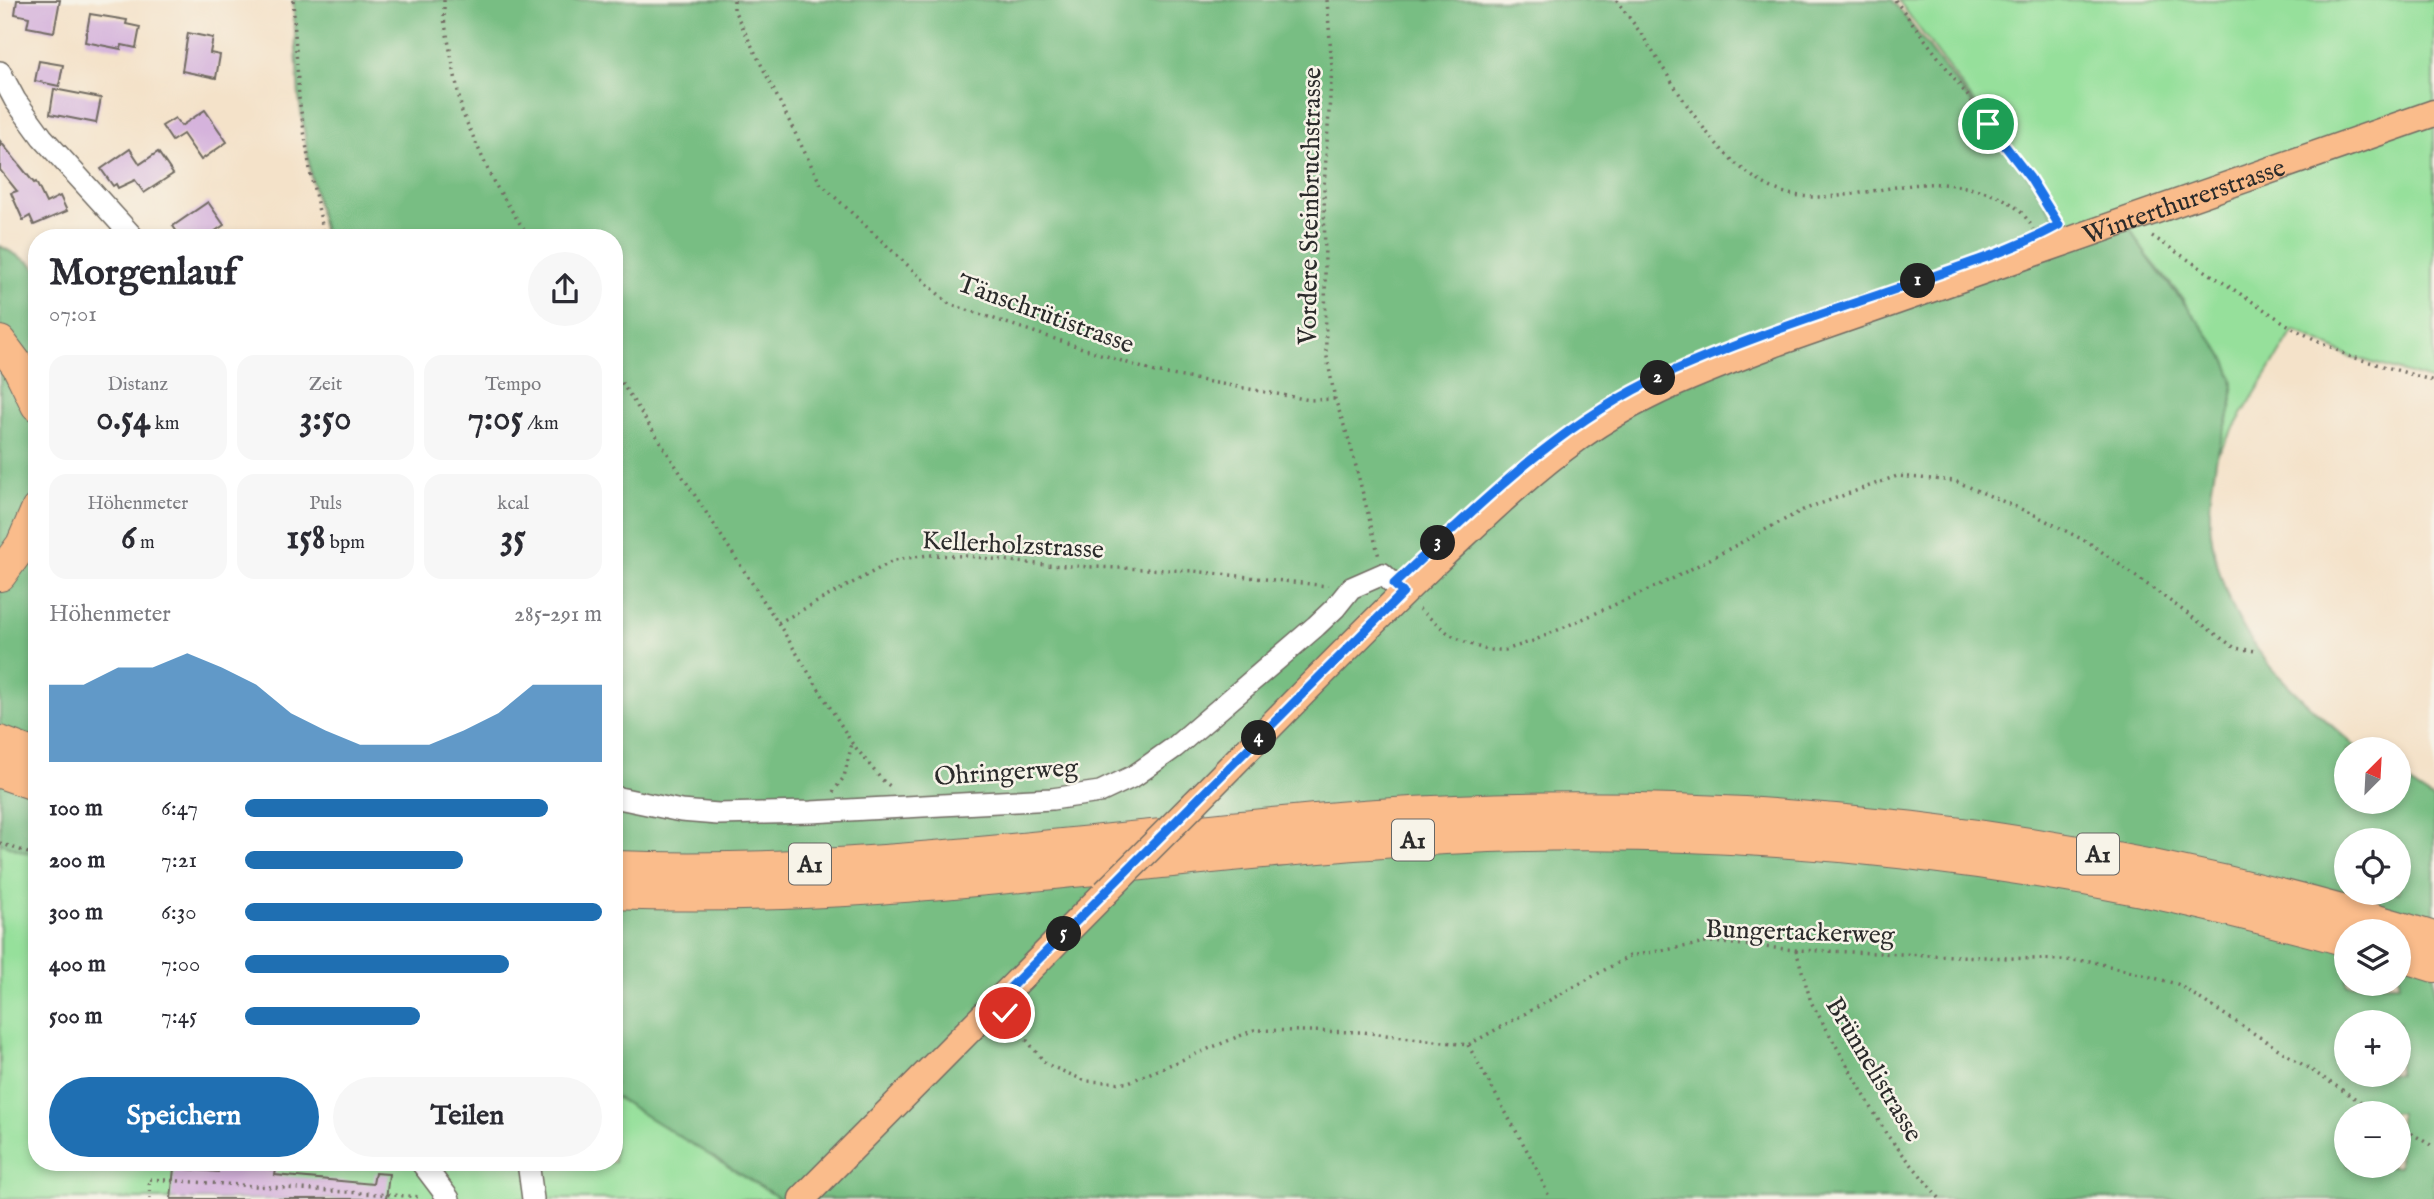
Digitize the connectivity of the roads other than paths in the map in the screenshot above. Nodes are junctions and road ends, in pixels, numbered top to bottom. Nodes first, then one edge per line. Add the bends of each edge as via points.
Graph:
1 (0, 72) edge
2 (2434, 113) edge
3 (126, 229) edge
4 (0, 320) edge
5 (0, 342) edge
6 (28, 353) edge
7 (28, 387) edge
8 (28, 531) edge
9 (0, 575) edge
10 (1403, 593) junction
11 (0, 742) edge
12 (28, 753) edge
13 (0, 772) edge
14 (28, 782) edge
15 (623, 799) edge
16 (623, 861) edge
17 (623, 867) edge
18 (661, 868) junction
19 (623, 893) edge
20 (2334, 937) edge
21 (2434, 938) edge
22 (2411, 959) edge
23 (2434, 966) edge
24 (428, 1171) edge
25 (529, 1171) edge
26 (804, 1197) edge
27 (449, 1199) edge
28 (533, 1199) edge

1 - 3 street via 42,137
2 - 10 main road, Winterthurerstrasse via 1678,382 1579,437 1522,481
4 - 6 highway
5 - 7 highway
8 - 9 highway
10 - 15 street, Ohringerweg via 1383,573 1351,588 1316,626 1175,747 1115,786 1077,796 811,812 695,813
10 - 26 main road, Winterthurerstrasse, bridge
11 - 12 highway
13 - 14 highway
16 - 18 highway, A1
17 - 18 highway, A1
18 - 21 highway, A1 via 884,860 1378,816 1573,808 1731,811 1884,823 2073,850 2283,895
19 - 20 highway, A1 via 849,889 1370,843 1644,835 1836,845 2014,867 2158,893
22 - 23 highway
24 - 27 street
25 - 28 street

